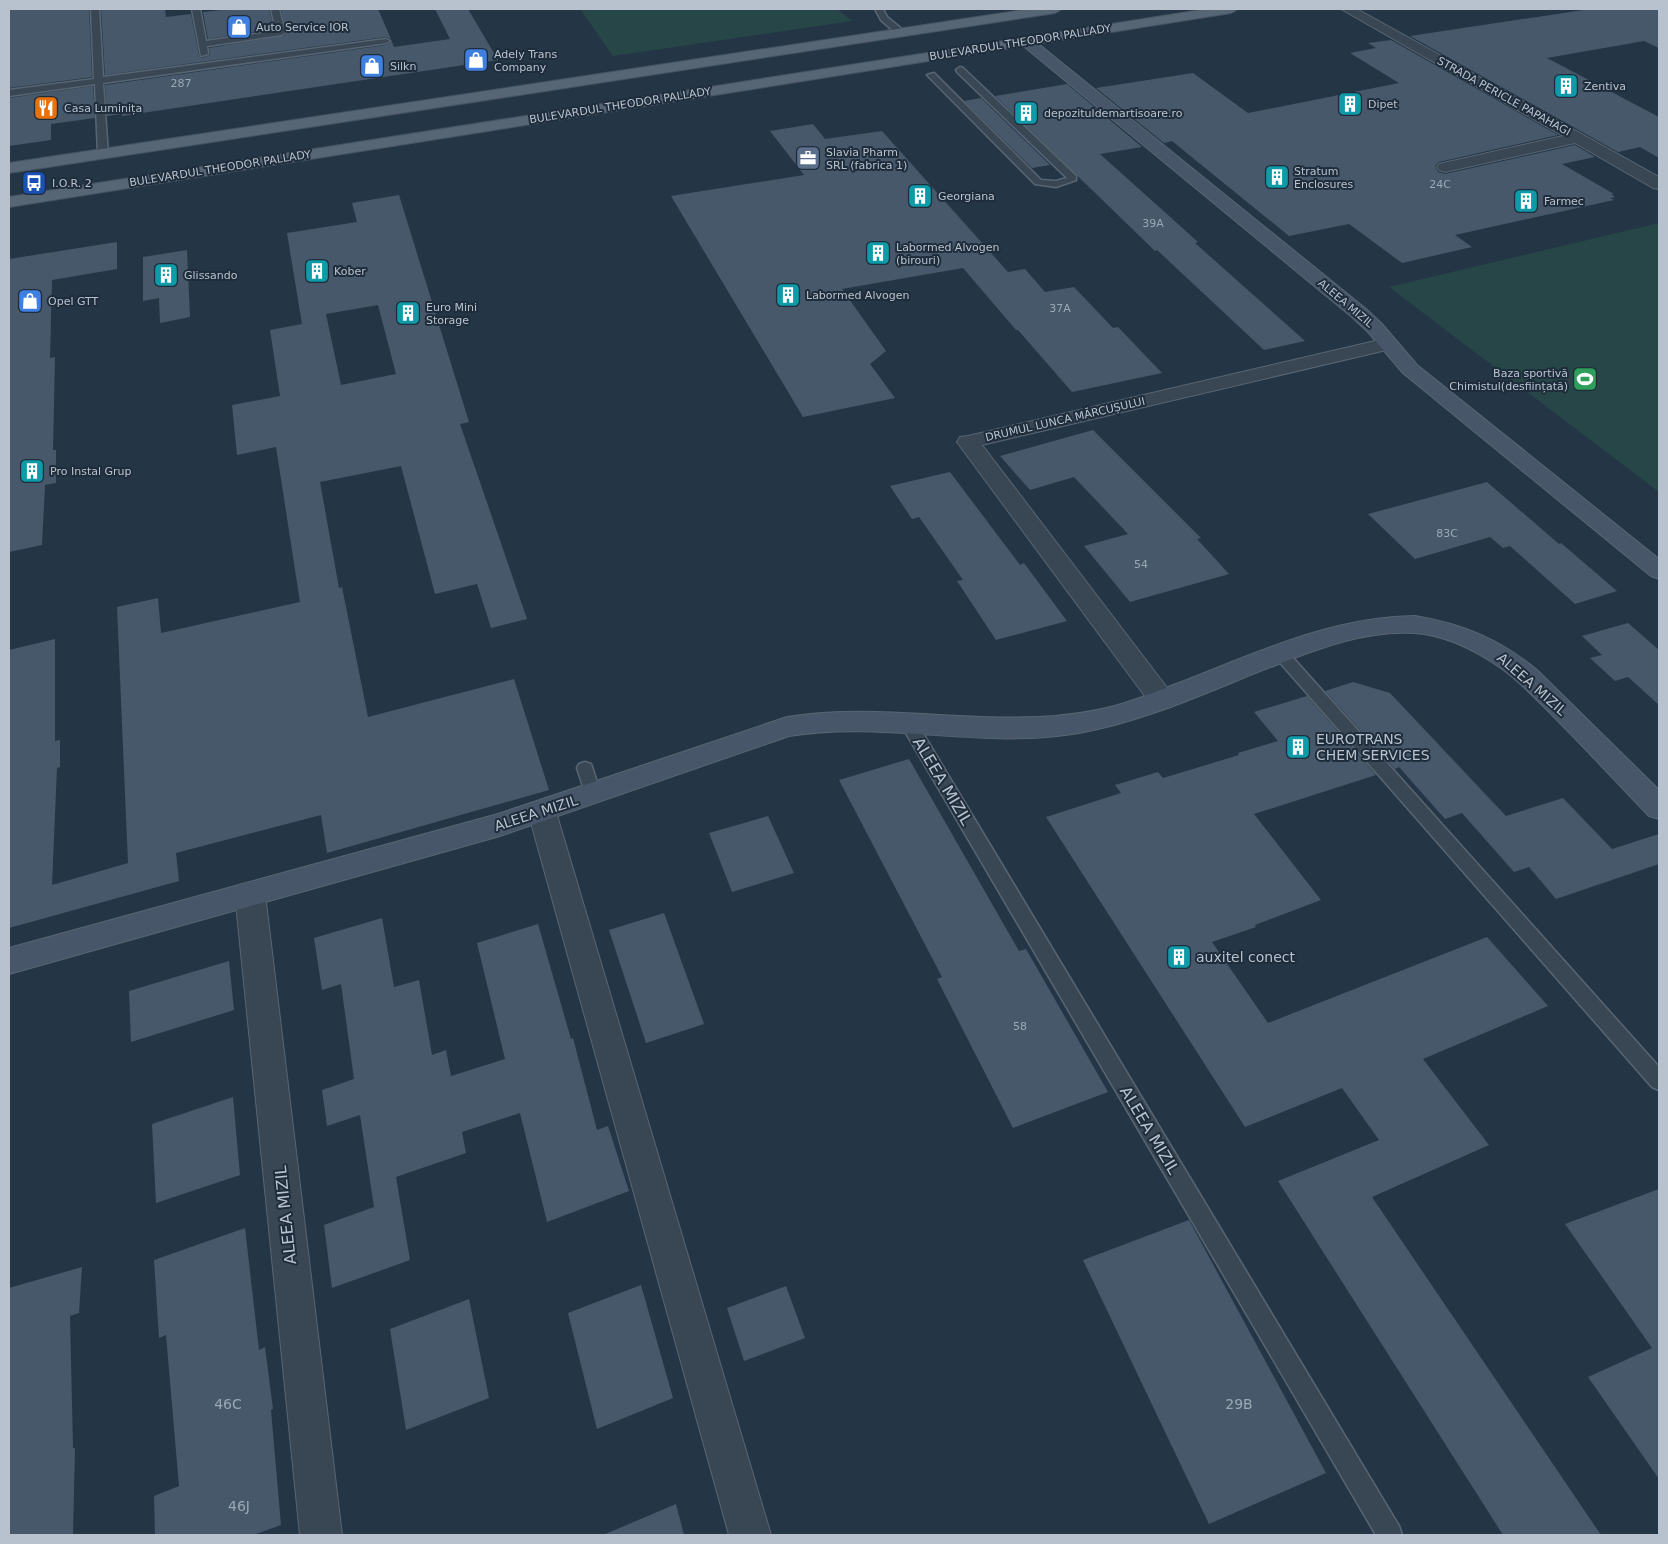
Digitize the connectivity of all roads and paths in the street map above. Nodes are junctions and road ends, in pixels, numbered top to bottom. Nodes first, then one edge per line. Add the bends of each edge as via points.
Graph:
1 (95, 9) edge
2 (196, 9) edge
3 (275, 9) edge
4 (879, 9) edge
5 (1055, 9) edge
6 (1231, 9) edge
7 (1348, 9) edge
8 (900, 32) junction
9 (386, 41) dead end
10 (1026, 41) junction
11 (202, 44) junction
12 (284, 44) junction
13 (206, 66) junction
14 (960, 70) dead end
15 (931, 75) dead end
16 (99, 80) junction
17 (9, 93) edge
18 (1578, 138) junction
19 (103, 154) junction
20 (1445, 167) dead end
21 (9, 168) edge
22 (1659, 184) edge
23 (103, 187) junction
24 (9, 202) edge
25 (1388, 344) junction
26 (1659, 571) edge
27 (1281, 654) junction
28 (1162, 700) junction
29 (909, 724) junction
30 (1659, 808) edge
31 (542, 812) junction
32 (250, 894) junction
33 (9, 961) edge
34 (1659, 1081) edge
35 (321, 1535) edge
36 (750, 1535) edge
37 (1390, 1535) edge

1 - 16 lane
2 - 11 lane
3 - 12 lane
4 - 8 lane
5 - 8 main road
6 - 10 main road, BULEVARDUL THEODOR PALLADY
7 - 18 street, STRADA PERICLE PAPAHAGI
8 - 19 main road
9 - 12 lane
10 - 23 main road, BULEVARDUL THEODOR PALLADY
10 - 25 street, ALEEA MIZIL via 1359,313
11 - 12 lane
11 - 13 lane
12 - 13 lane
13 - 16 lane
14 - 15 lane via 1073,178 1046,185 1038,182
16 - 17 lane
16 - 19 lane
18 - 20 street
18 - 22 street, STRADA PERICLE PAPAHAGI
19 - 21 main road
19 - 23 main road
23 - 24 main road, BULEVARDUL THEODOR PALLADY
25 - 26 street, ALEEA MIZIL via 1416,374
25 - 28 street, DRUMUL LUNCA MĂRCUȘULUI via 968,442
27 - 28 street, ALEEA MIZIL
27 - 30 street, ALEEA MIZIL via 1343,631 1391,624 1447,630 1472,639 1527,676
27 - 34 lane
28 - 29 street, ALEEA MIZIL via 1096,721 1045,729
29 - 31 street, ALEEA MIZIL via 828,720 788,727 589,781
29 - 37 lane, ALEEA MIZIL
31 - 32 street, ALEEA MIZIL
31 - 36 street
32 - 33 street, ALEEA MIZIL
32 - 35 street, ALEEA MIZIL

